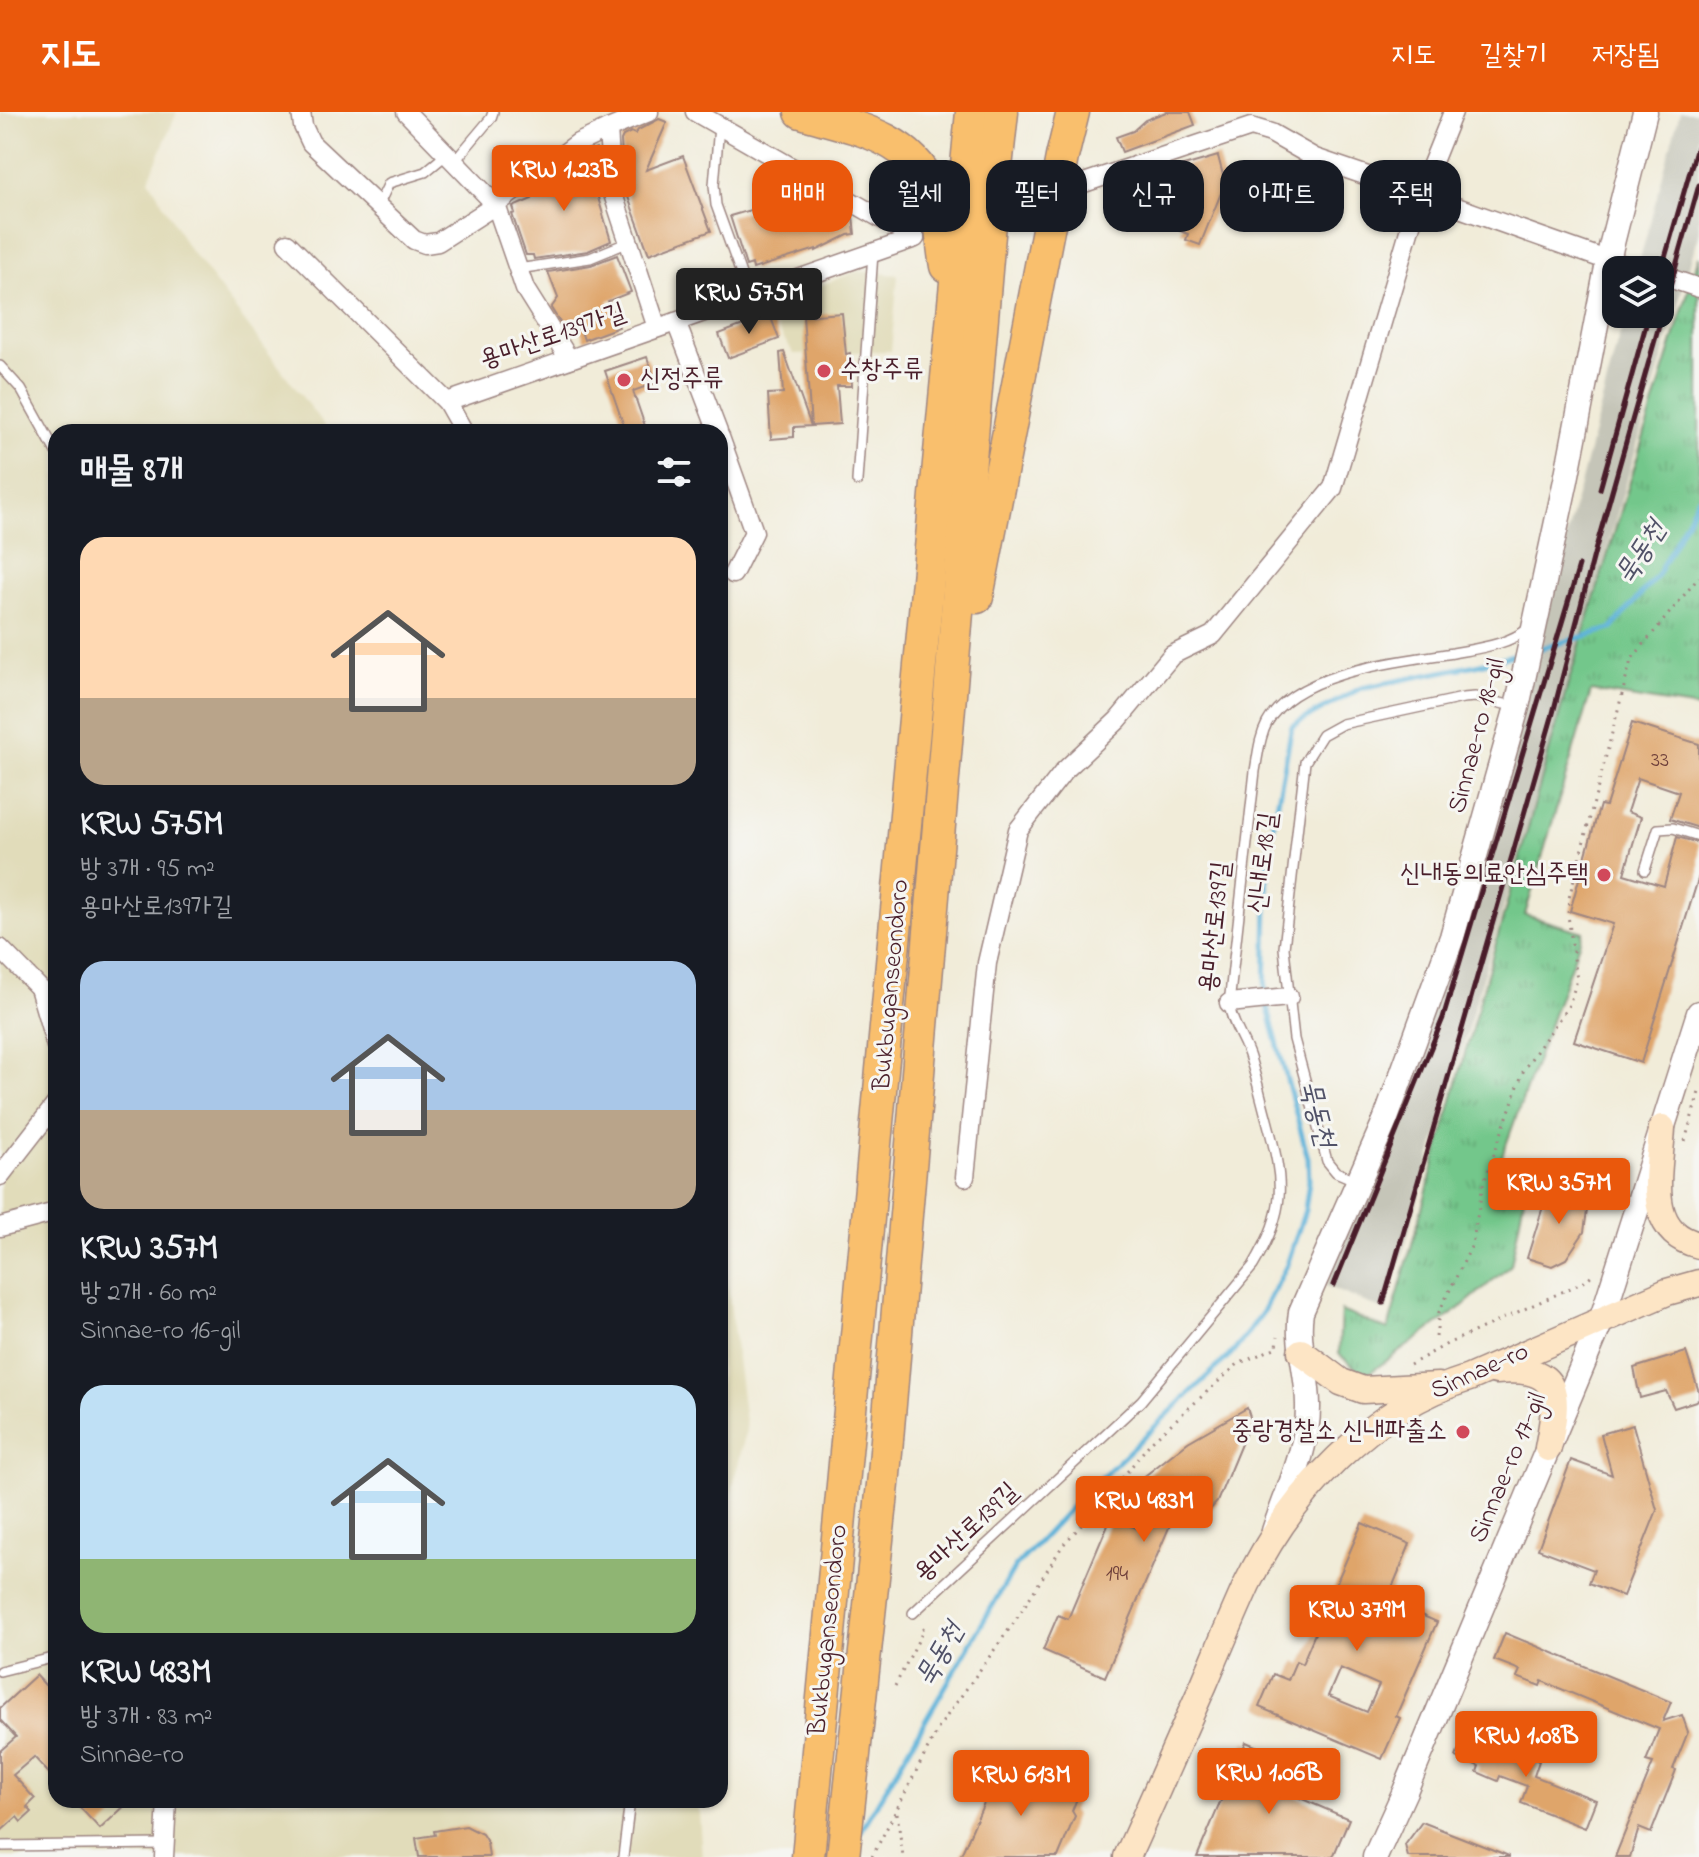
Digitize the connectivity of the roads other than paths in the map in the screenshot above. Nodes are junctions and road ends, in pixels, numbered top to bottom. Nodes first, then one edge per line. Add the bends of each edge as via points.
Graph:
1 (301, 112) edge
2 (406, 112) edge
3 (493, 112) edge
4 (649, 112) edge
5 (695, 112) edge
6 (801, 112) edge
7 (972, 112) edge
8 (1002, 112) edge
9 (1073, 112) edge
10 (1251, 112) edge
11 (1453, 112) edge
12 (1645, 112) edge
13 (719, 126) junction
14 (608, 129) junction
15 (1271, 133) junction
16 (450, 158) junction
17 (1434, 160) edge
18 (1360, 173) edge
19 (1087, 182) edge
20 (496, 205) junction
21 (378, 206) junction
22 (1461, 209) edge
23 (1409, 232) edge
24 (629, 242) junction
25 (287, 243) dead end
26 (873, 252) junction
27 (1610, 256) edge
28 (1602, 259) edge
29 (518, 269) junction
30 (1602, 295) edge
31 (749, 296) junction
32 (954, 308) junction
33 (676, 322) junction
34 (657, 328) junction
35 (569, 359) junction
36 (0, 366) edge
37 (447, 402) junction
38 (459, 424) edge
39 (715, 424) edge
40 (48, 438) edge
41 (728, 459) edge
42 (857, 481) dead end
43 (733, 574) dead end
44 (1535, 624) junction
45 (1517, 707) junction
46 (949, 730) junction
47 (1699, 836) edge
48 (1645, 870) dead end
49 (0, 948) edge
50 (39, 988) junction
51 (48, 997) edge
52 (1289, 997) junction
53 (1229, 1003) junction
54 (1699, 1013) edge
55 (48, 1019) edge
56 (48, 1114) edge
57 (1662, 1128) junction
58 (0, 1176) edge
59 (965, 1177) dead end
60 (1358, 1182) junction
61 (48, 1214) edge
62 (0, 1227) edge
63 (1699, 1245) edge
64 (1699, 1283) edge
65 (1601, 1321) junction
66 (1289, 1350) junction
67 (1480, 1372) junction
68 (1441, 1386) junction
69 (1548, 1448) junction
70 (1268, 1548) junction
71 (913, 1613) dead end
72 (48, 1659) edge
73 (0, 1671) edge
74 (167, 1808) edge
75 (629, 1808) edge
76 (0, 1846) edge
77 (164, 1851) edge
78 (623, 1857) edge
79 (808, 1857) edge
80 (843, 1857) edge
81 (1127, 1857) edge
82 (1375, 1857) edge

1 - 21 street via 311,143
2 - 16 street
3 - 16 lane
4 - 14 street
5 - 13 street
6 - 32 highway via 874,133 913,160 931,186
7 - 32 highway, Bukbuganseondoro
8 - 46 highway, Bukbuganseondoro
9 - 46 highway
10 - 15 street
11 - 17 street
12 - 27 street, Sinnae-ro 18-gil
13 - 26 street, 용마산로139가길 via 915,238
13 - 31 lane via 716,205
14 - 20 street via 578,143
14 - 24 street via 612,191
15 - 18 street via 1315,158
15 - 19 street via 1251,127
16 - 20 street
16 - 21 lane via 389,183
20 - 21 street via 438,242 425,244
20 - 29 street
22 - 28 street
23 - 59 street via 1333,488 1213,635 1172,655 1118,720 1064,771 1018,830 987,963
24 - 29 lane via 590,258
24 - 34 street
25 - 37 street
26 - 31 street, 용마산로139가길
26 - 42 lane
29 - 35 street via 531,301
30 - 44 street, Sinnae-ro 18-gil
31 - 33 street, 용마산로139가길
32 - 79 highway, Bukbuganseondoro
33 - 34 street, 용마산로139가길
33 - 39 street
34 - 35 street, 용마산로139가길
35 - 37 street, 용마산로139가길
36 - 40 lane via 21,389
37 - 38 street
41 - 43 street via 754,527
44 - 45 street, Sinnae-ro 18-gil
44 - 53 lane, 용마산로139길 via 1492,646 1347,674 1297,694 1275,712 1265,729 1255,771
45 - 52 lane, 신내로18길 via 1463,698 1342,724 1322,735 1305,762 1283,933
45 - 60 street, Sinnae-ro 18-gil via 1452,937
46 - 80 highway, Bukbuganseondoro via 887,1445
47 - 48 lane via 1658,829
49 - 50 street
50 - 51 street
50 - 55 street
52 - 53 street
52 - 60 lane, 신내로18길 via 1294,1039 1327,1161 1336,1172
53 - 71 lane, 용마산로139길 via 1279,1165 1280,1203 1267,1242 1141,1401
54 - 57 street, Sinnae-ro 17-gil
56 - 58 street
57 - 63 main road via 1661,1214 1679,1238
57 - 65 street, Sinnae-ro 17-gil
60 - 66 street, Sinnae-ro 18-gil
61 - 62 street
64 - 65 main road, Sinnae-ro
65 - 67 main road, Sinnae-ro
65 - 69 street, Sinnae-ro 17-gil
66 - 68 main road via 1363,1390
66 - 70 street via 1308,1403 1306,1429
67 - 68 main road, Sinnae-ro
67 - 69 main road via 1524,1369 1548,1382 1554,1404
68 - 70 main road, Sinnae-ro via 1383,1421 1334,1463 1289,1513
69 - 82 street, Sinnae-ro 17-gil
70 - 81 main road, Sinnae-ro via 1248,1582
72 - 73 lane
74 - 77 street
75 - 78 lane
76 - 77 lane

